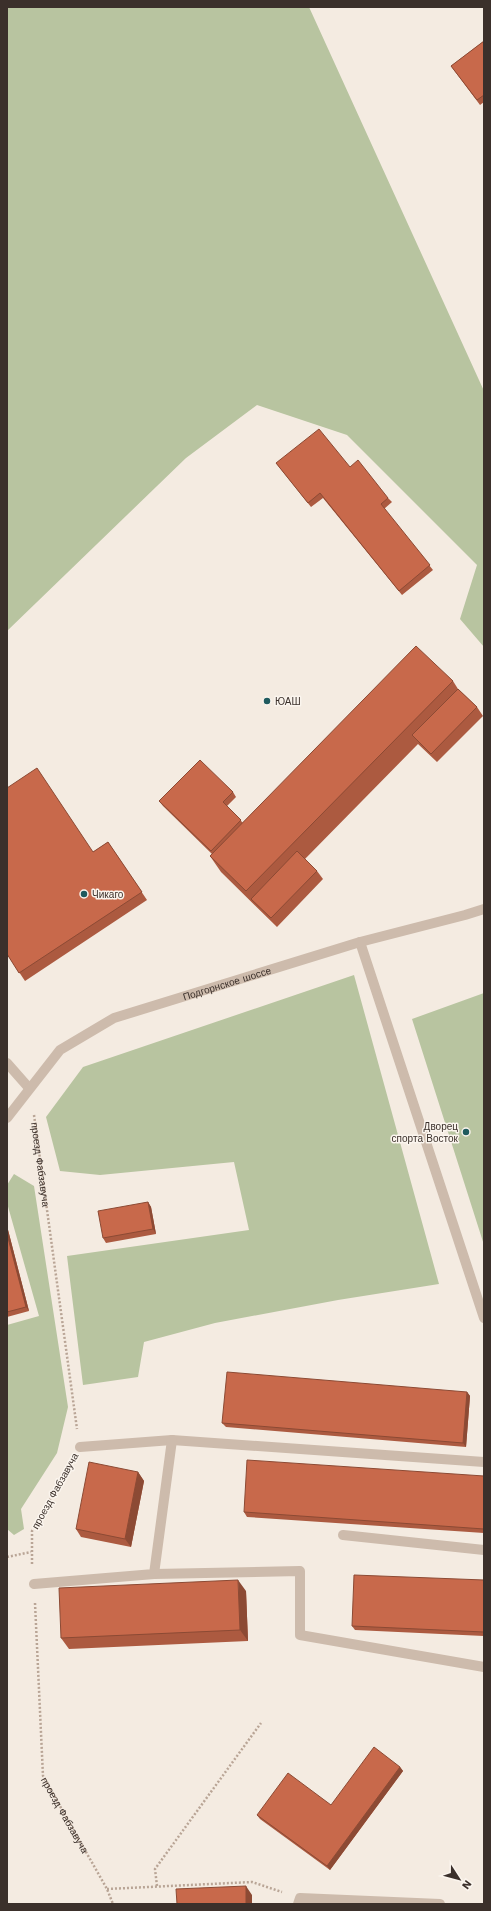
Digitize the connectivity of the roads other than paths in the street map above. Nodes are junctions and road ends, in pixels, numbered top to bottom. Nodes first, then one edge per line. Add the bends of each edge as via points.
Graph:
1 (484, 909) edge
2 (360, 942) junction
3 (7, 1063) edge
4 (29, 1088) junction
5 (7, 1118) edge
6 (484, 1318) edge
7 (172, 1440) junction
8 (80, 1447) road end
9 (484, 1462) edge
10 (343, 1535) dead end
11 (484, 1550) edge
12 (154, 1574) junction
13 (34, 1584) road end
14 (484, 1667) edge
15 (299, 1901) edge
16 (440, 1904) edge

1 - 2 street, Подгорнское шоссе
2 - 4 street, Подгорнское шоссе via 114,1018 60,1050
2 - 6 street
3 - 4 street
4 - 5 street, Подгорнское шоссе
7 - 8 street
7 - 9 street
7 - 12 street
10 - 11 street
12 - 13 street
12 - 14 street via 300,1571 300,1635
15 - 16 street

